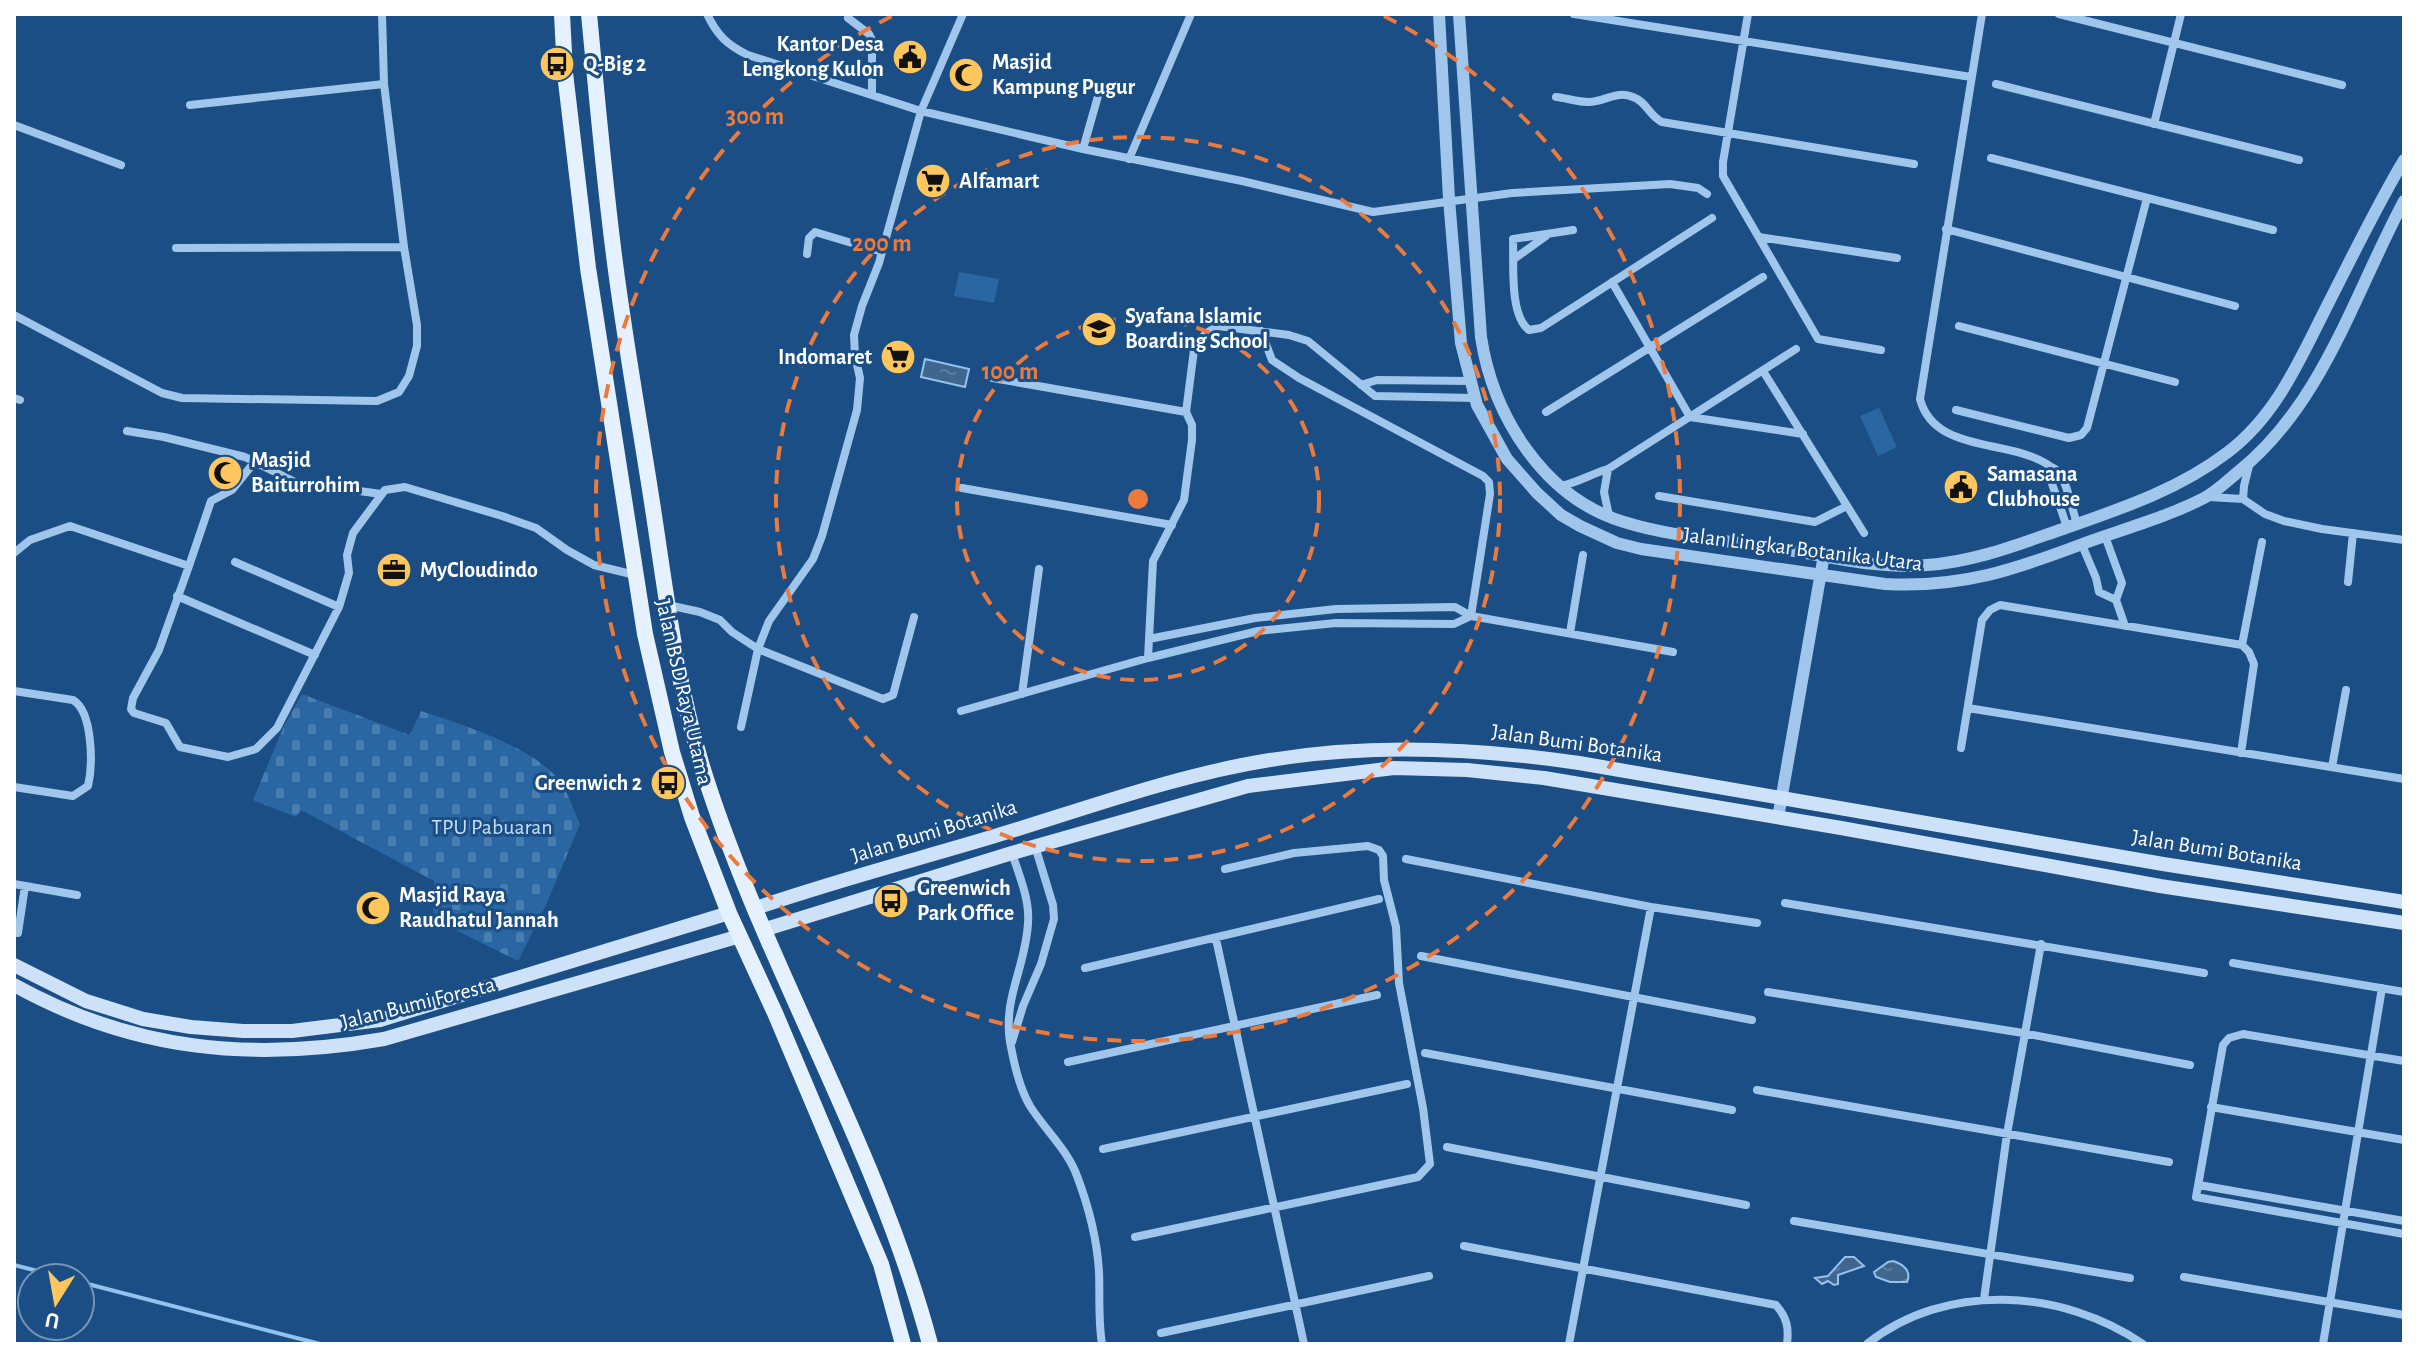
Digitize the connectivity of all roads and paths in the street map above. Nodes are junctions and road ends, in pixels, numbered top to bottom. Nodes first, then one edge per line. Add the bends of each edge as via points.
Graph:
1 (382, 14) edge
2 (562, 14) edge
3 (589, 14) edge
4 (707, 14) edge
5 (963, 14) edge
6 (1191, 14) edge
7 (1439, 14) edge
8 (1459, 14) edge
9 (1574, 14) edge
10 (1748, 14) edge
11 (1982, 14) edge
12 (2059, 14) edge
13 (2181, 14) edge
14 (848, 18) dead end
15 (1744, 40) junction
16 (2174, 43) junction
17 (1971, 77) junction
18 (384, 84) junction
19 (1996, 84) dead end
20 (2342, 85) dead end
21 (872, 95) junction
22 (1098, 96) dead end
23 (1556, 97) dead end
24 (190, 105) dead end
25 (921, 111) junction
26 (2154, 124) junction
27 (14, 125) edge
28 (1728, 133) junction
29 (1083, 149) junction
30 (1991, 158) dead end
31 (1129, 159) junction
32 (2299, 160) dead end
33 (1914, 164) dead end
34 (121, 165) dead end
35 (2403, 165) edge
36 (1707, 194) dead end
37 (1472, 197) junction
38 (2147, 198) junction
39 (1449, 199) junction
40 (2404, 201) edge
41 (1712, 218) dead end
42 (1946, 229) junction
43 (1573, 230) dead end
44 (2273, 230) dead end
45 (1549, 234) junction
46 (1759, 237) junction
47 (404, 247) junction
48 (176, 248) dead end
49 (882, 252) junction
50 (807, 254) dead end
51 (1897, 258) dead end
52 (1514, 259) junction
53 (615, 262) junction
54 (588, 268) junction
55 (1763, 277) dead end
56 (2126, 278) junction
57 (1612, 282) junction
58 (2235, 306) dead end
59 (14, 315) edge
60 (1959, 326) dead end
61 (1261, 331) junction
62 (1650, 348) junction
63 (1796, 349) dead end
64 (1881, 350) dead end
65 (2104, 363) junction
66 (1763, 371) junction
67 (987, 377) dead end
68 (1469, 381) junction
69 (2175, 382) dead end
70 (1361, 385) junction
71 (1475, 398) junction
72 (1956, 410) dead end
73 (1186, 412) junction
74 (1546, 412) dead end
75 (1690, 417) junction
76 (127, 431) dead end
77 (1803, 434) junction
78 (256, 460) junction
79 (2250, 462) junction
80 (1608, 469) junction
81 (1561, 486) junction
82 (962, 488) dead end
83 (381, 494) junction
84 (1659, 496) dead end
85 (2206, 497) junction
86 (2243, 499) junction
87 (1847, 506) junction
88 (1609, 516) junction
89 (1172, 525) junction
90 (2072, 526) junction
91 (1864, 533) dead end
92 (2353, 533) junction
93 (2105, 536) junction
94 (2404, 540) edge
95 (2262, 542) dead end
96 (2082, 545) junction
97 (14, 553) edge
98 (1583, 555) dead end
99 (1824, 555) junction
100 (235, 562) dead end
101 (189, 566) junction
102 (1039, 569) dead end
103 (635, 575) junction
104 (1820, 576) junction
105 (2348, 582) dead end
106 (177, 596) junction
107 (2116, 600) junction
108 (668, 605) junction
109 (339, 607) junction
110 (1471, 616) junction
111 (914, 617) dead end
112 (2125, 626) junction
113 (1570, 633) junction
114 (1149, 639) junction
115 (2242, 645) junction
116 (758, 649) junction
117 (1673, 652) dead end
118 (315, 655) junction
119 (1148, 658) junction
120 (2346, 690) dead end
121 (14, 691) edge
122 (1022, 694) junction
123 (1968, 708) junction
124 (961, 711) dead end
125 (741, 727) dead end
126 (1961, 748) dead end
127 (2241, 753) junction
128 (1271, 759) junction
129 (2332, 767) junction
130 (2404, 779) edge
131 (1276, 781) junction
132 (14, 787) edge
133 (1782, 797) junction
134 (1778, 818) junction
135 (1035, 846) junction
136 (1012, 853) junction
137 (1406, 859) dead end
138 (2163, 864) junction
139 (1225, 869) dead end
140 (14, 884) edge
141 (25, 886) junction
142 (2160, 886) junction
143 (77, 895) dead end
144 (1379, 899) dead end
145 (2404, 902) edge
146 (1785, 903) dead end
147 (1651, 907) junction
148 (756, 908) junction
149 (729, 913) junction
150 (1757, 923) dead end
151 (2404, 923) edge
152 (766, 929) junction
153 (18, 933) dead end
154 (740, 936) junction
155 (1216, 939) junction
156 (2041, 944) junction
157 (1421, 956) dead end
158 (2233, 963) dead end
159 (14, 965) edge
160 (1085, 968) dead end
161 (2204, 973) dead end
162 (14, 985) edge
163 (2382, 988) junction
164 (1768, 992) dead end
165 (2404, 992) edge
166 (1377, 995) dead end
167 (1636, 997) junction
168 (440, 1002) junction
169 (1752, 1020) dead end
170 (446, 1021) junction
171 (1234, 1026) junction
172 (2023, 1033) junction
173 (1011, 1046) junction
174 (1425, 1053) dead end
175 (2371, 1055) junction
176 (2404, 1061) edge
177 (1068, 1062) dead end
178 (2190, 1065) dead end
179 (1407, 1084) dead end
180 (1619, 1089) junction
181 (1757, 1090) dead end
182 (2211, 1107) junction
183 (1732, 1110) dead end
184 (1253, 1117) junction
185 (2358, 1132) junction
186 (2007, 1134) junction
187 (2404, 1140) edge
188 (1447, 1147) dead end
189 (1103, 1149) dead end
190 (2169, 1162) dead end
191 (1600, 1178) junction
192 (2199, 1185) junction
193 (1746, 1205) dead end
194 (1275, 1208) junction
195 (2345, 1210) junction
196 (1794, 1221) dead end
197 (2404, 1221) edge
198 (2343, 1223) junction
199 (2404, 1234) edge
200 (1135, 1237) dead end
201 (1464, 1246) dead end
202 (1990, 1253) junction
203 (1583, 1269) junction
204 (1429, 1276) dead end
205 (2184, 1277) dead end
206 (2130, 1278) dead end
207 (1984, 1299) junction
208 (2330, 1303) junction
209 (1295, 1306) junction
210 (2404, 1315) edge
211 (1161, 1333) dead end
212 (903, 1344) edge
213 (930, 1344) edge
214 (1102, 1344) edge
215 (1304, 1344) edge
216 (1569, 1344) edge
217 (1787, 1344) edge
218 (1867, 1344) edge
219 (2143, 1344) edge
220 (2323, 1344) edge

1 - 18 street
2 - 54 main road, Jalan BSD Raya Utama
3 - 53 main road, Jalan BSD Raya Utama
4 - 21 street via 729,46
5 - 25 street
6 - 31 street
7 - 39 street, Jalan Lingkar Botanika Utara
8 - 37 street, Jalan Lingkar Botanika Utara
9 - 15 street
10 - 15 street
11 - 17 street
12 - 16 street
13 - 16 street
14 - 21 street via 872,40
15 - 17 street
15 - 28 street
16 - 20 street
16 - 26 street
17 - 42 street
18 - 24 street
18 - 47 street
19 - 26 street
21 - 25 street
22 - 29 street
23 - 28 street via 1587,102 1632,96 1655,119
25 - 29 street
25 - 49 street
26 - 32 street
27 - 34 street
28 - 33 street
28 - 46 street via 1723,176
29 - 31 street
30 - 38 street
31 - 39 street via 1373,212
35 - 90 street, Jalan Lingkar Botanika Utara via 2263,420 2195,476
36 - 37 street via 1670,184
37 - 39 street
37 - 81 street, Jalan Lingkar Botanika Utara via 1481,337 1489,377 1507,421
38 - 44 street
38 - 56 street
39 - 68 street, Jalan Lingkar Botanika Utara
40 - 79 street, Jalan Lingkar Botanika Utara via 2310,392
41 - 57 street
42 - 56 street
42 - 90 street via 1920,385 1923,411 1948,435 2019,451 2049,466
43 - 45 street
45 - 52 street
45 - 52 street via 1513,239
46 - 51 street
46 - 64 street via 1818,339
47 - 48 street
47 - 59 street via 417,346 399,392 377,401 182,398 148,386
49 - 50 street via 815,232
49 - 116 street via 854,335 860,390 822,536 813,559 769,621
52 - 57 street via 1516,309 1529,330 1541,328
53 - 54 main road
53 - 108 main road, Jalan BSD Raya Utama
54 - 103 main road, Jalan BSD Raya Utama
55 - 62 street
56 - 58 street
56 - 65 street
57 - 62 street
60 - 65 street
61 - 70 street via 1308,341
61 - 73 street via 1218,326 1205,334 1194,350
61 - 110 street via 1272,360 1299,378 1489,482
62 - 74 street
62 - 75 street
63 - 66 street
65 - 69 street
65 - 72 street via 2081,435 2069,438
66 - 75 street
66 - 77 street
67 - 73 street
68 - 70 street via 1377,380
68 - 71 street, Jalan Lingkar Botanika Utara
70 - 71 street via 1375,396
71 - 104 street, Jalan Lingkar Botanika Utara via 1496,442 1521,475 1561,515 1580,526 1641,549
73 - 89 street via 1192,440 1184,500
75 - 77 street
75 - 80 street
76 - 78 street
77 - 87 street
78 - 83 street via 295,482
78 - 101 street via 232,490 211,501
79 - 85 street, Jalan Lingkar Botanika Utara
79 - 86 street
80 - 81 street
80 - 88 street via 1604,492
81 - 88 street, Jalan Lingkar Botanika Utara
82 - 89 street
83 - 103 street via 405,487 502,516 536,528 594,565
83 - 109 street via 349,544 349,573
84 - 87 street via 1815,522
85 - 86 street
85 - 93 street, Jalan Lingkar Botanika Utara
86 - 92 street via 2284,521
87 - 91 street
88 - 99 street, Jalan Lingkar Botanika Utara via 1658,530
89 - 114 street via 1153,561
90 - 99 street, Jalan Lingkar Botanika Utara via 1981,556 1929,565 1904,567
92 - 94 street
92 - 105 street
93 - 96 street, Jalan Lingkar Botanika Utara
93 - 107 street via 2122,583
95 - 115 street
96 - 104 street, Jalan Lingkar Botanika Utara via 1958,583 1910,585
96 - 107 street via 2099,592
97 - 101 street via 30,540 70,526
98 - 113 street
99 - 104 street
100 - 109 street
101 - 106 street
102 - 122 street
103 - 149 main road, Jalan BSD Raya Utama via 672,752
104 - 133 street
106 - 118 street
106 - 118 street via 131,709 166,723 180,747 228,757 256,749 277,728
107 - 112 street
108 - 116 street via 720,620
108 - 148 main road, Jalan BSD Raya Utama via 701,761
109 - 118 street
110 - 113 street
110 - 114 street via 1455,607 1336,609
110 - 119 street via 1454,624 1336,623 1258,631
111 - 116 street via 888,698
112 - 115 street
112 - 123 street via 2000,605 1990,610 1982,620
113 - 117 street
114 - 119 street
115 - 127 street via 2254,664
116 - 125 street
119 - 122 street
120 - 129 street
121 - 132 street via 80,704 87,721 91,775 88,786 73,796
122 - 124 street
123 - 126 street
123 - 127 street
127 - 129 street
128 - 131 main road
128 - 133 main road, Jalan Bumi Botanika via 1369,750 1500,752
128 - 148 main road, Jalan Bumi Botanika via 1162,786
129 - 130 street
131 - 134 main road, Jalan Bumi Botanika via 1394,768 1467,770
131 - 135 main road, Jalan Bumi Botanika via 1179,803
133 - 134 street
133 - 138 main road, Jalan Bumi Botanika
134 - 142 main road, Jalan Bumi Botanika
135 - 136 main road, Jalan Bumi Botanika
135 - 173 street via 1054,919
136 - 152 main road, Jalan Bumi Botanika
136 - 173 street via 1028,922 1008,1011
137 - 147 street
138 - 142 main road
138 - 145 main road, Jalan Bumi Botanika
139 - 194 street via 1294,853 1368,846 1379,850 1432,1158 1418,1177
140 - 141 street
141 - 143 street
141 - 153 street
142 - 151 main road, Jalan Bumi Botanika
144 - 155 street
146 - 156 street
147 - 150 street
147 - 167 street
148 - 152 main road, Jalan BSD Raya Utama
149 - 154 main road, Jalan BSD Raya Utama
149 - 168 main road, Jalan Bumi Foresta
152 - 213 main road, Jalan BSD Raya Utama via 905,1259
154 - 170 main road, Jalan Bumi Foresta
154 - 212 main road, Jalan BSD Raya Utama via 881,1264
155 - 160 street
155 - 171 street
156 - 161 street
156 - 172 street
157 - 167 street
158 - 163 street
159 - 168 main road, Jalan Bumi Foresta via 86,1001 191,1027 292,1031 380,1020
162 - 170 main road, Jalan Bumi Foresta via 87,1019 146,1037 254,1051 331,1048
163 - 165 street
163 - 175 street
164 - 172 street
166 - 171 street
167 - 169 street
167 - 180 street
168 - 170 main road
171 - 177 street
171 - 184 street
172 - 178 street
172 - 186 street
173 - 214 street via 1031,1107 1077,1174 1099,1269
174 - 180 street
175 - 176 street
175 - 182 street via 2235,1035 2223,1045
175 - 185 street
179 - 184 street
180 - 183 street
180 - 191 street
181 - 186 street
182 - 185 street
182 - 192 street
184 - 189 street
184 - 194 street
185 - 187 street
185 - 195 street
186 - 190 street
186 - 202 street
188 - 191 street
191 - 193 street
191 - 203 street
192 - 195 street
192 - 198 street via 2196,1197
194 - 200 street
194 - 209 street
195 - 197 street
195 - 198 street
196 - 202 street
198 - 199 street
198 - 208 street
201 - 203 street
202 - 206 street
202 - 207 street
203 - 216 street
203 - 217 street via 1776,1305 1788,1325
204 - 209 street
205 - 208 street
207 - 218 street via 1913,1316
207 - 219 street via 2029,1300 2099,1317
208 - 210 street
208 - 220 street
209 - 211 street
209 - 215 street

